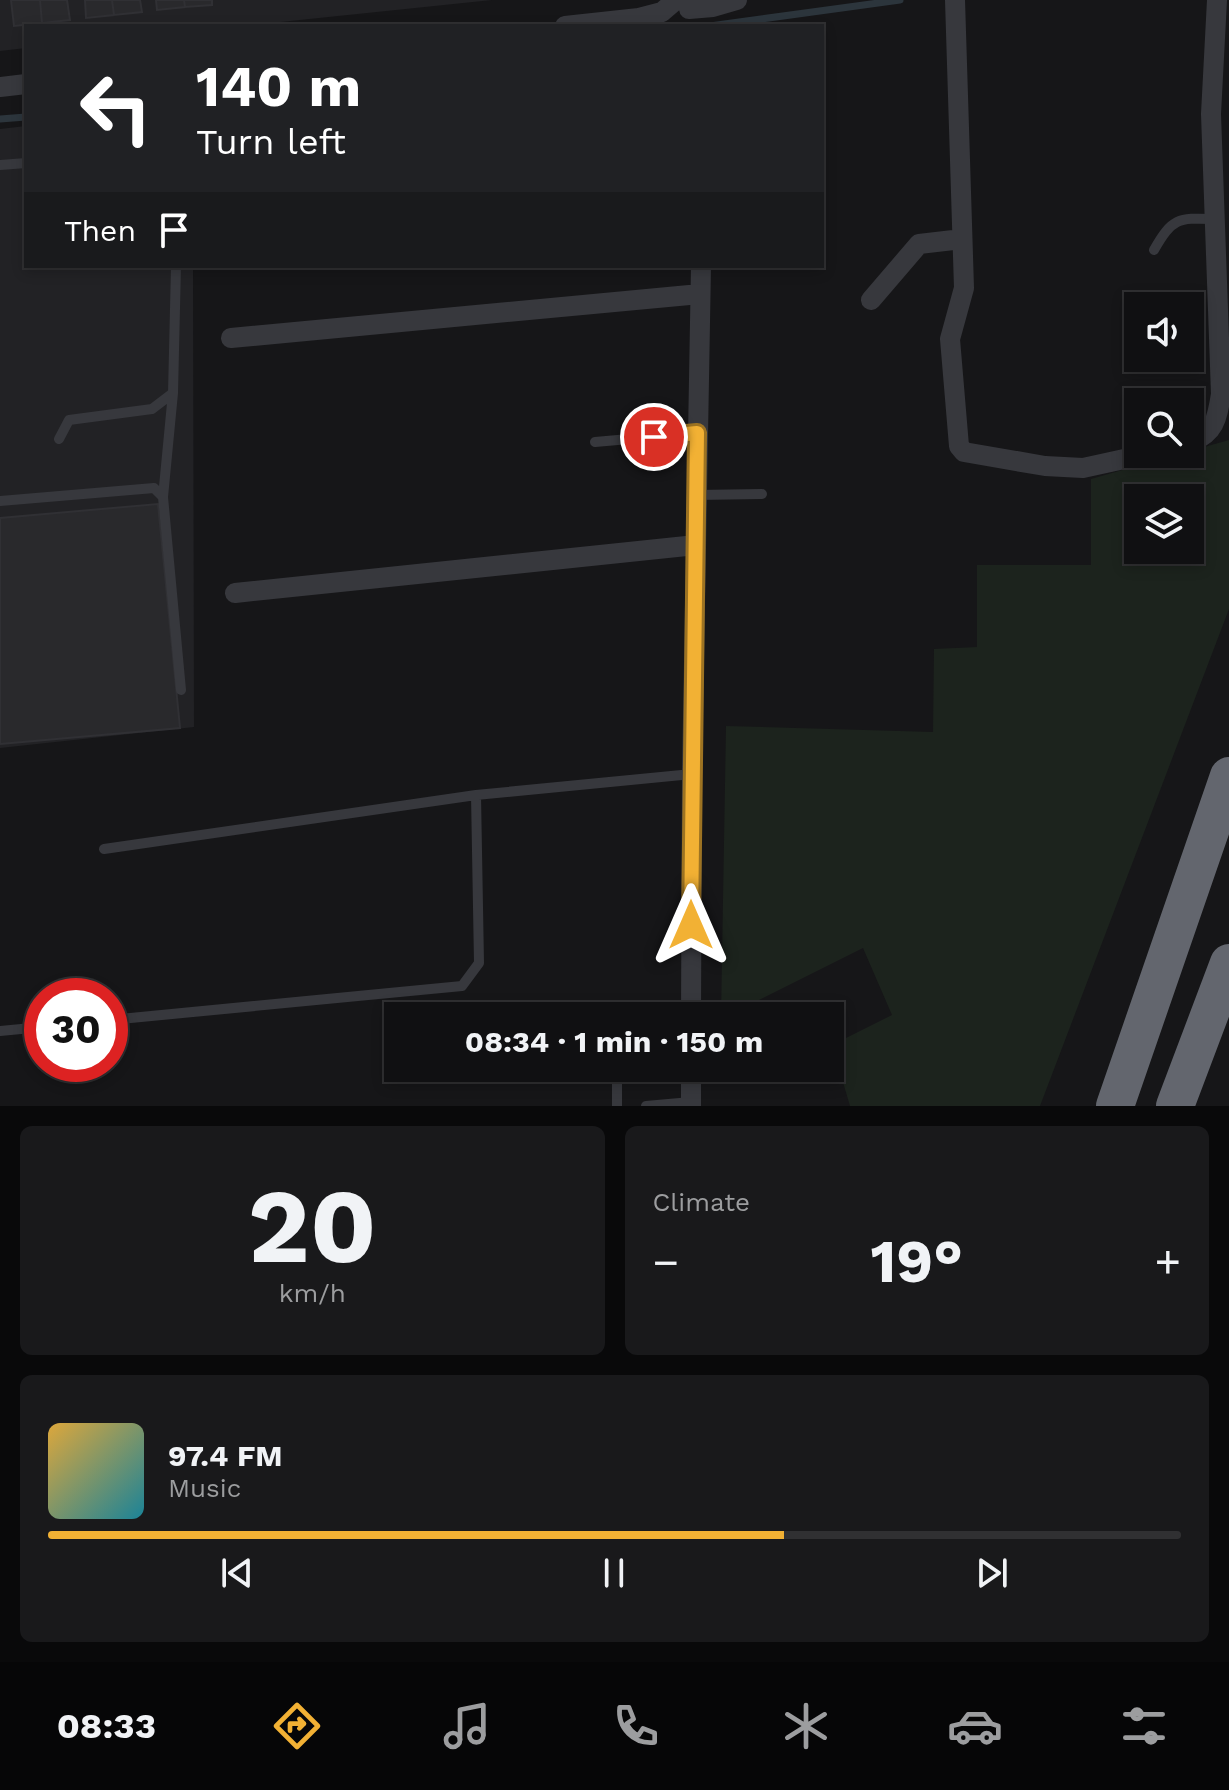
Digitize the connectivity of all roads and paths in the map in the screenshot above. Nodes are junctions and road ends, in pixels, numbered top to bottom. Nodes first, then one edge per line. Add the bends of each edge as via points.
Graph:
1 (737, 0) edge
2 (1217, 0) edge
3 (956, 2) edge
4 (687, 12) edge
5 (584, 24) edge
6 (24, 84) edge
7 (0, 87) edge
8 (24, 163) edge
9 (0, 165) edge
10 (1215, 219) junction
11 (962, 239) junction
12 (1154, 250) dead end
13 (176, 268) edge
14 (701, 268) edge
15 (700, 294) junction
16 (871, 300) dead end
17 (231, 338) dead end
18 (173, 393) junction
19 (697, 433) junction
20 (1204, 437) edge
21 (59, 439) dead end
22 (595, 442) dead end
23 (1124, 459) edge
24 (762, 494) dead end
25 (696, 495) junction
26 (163, 497) junction
27 (0, 501) edge
28 (696, 545) junction
29 (235, 593) dead end
30 (181, 690) dead end
31 (1229, 758) edge
32 (692, 774) junction
33 (1223, 791) edge
34 (476, 795) junction
35 (104, 849) dead end
36 (1229, 963) edge
37 (691, 1002) edge
38 (128, 1018) edge
39 (24, 1029) edge
40 (0, 1031) edge
41 (617, 1082) edge
42 (691, 1082) edge
43 (691, 1104) edge
44 (617, 1106) edge
45 (646, 1106) edge
46 (1115, 1106) edge
47 (1175, 1106) edge

1 - 4 street
2 - 10 street via 1211,114
3 - 11 street
4 - 5 street
6 - 7 street
8 - 9 lane
10 - 12 lane via 1183,218 1167,228
10 - 20 street via 1221,394 1217,417
11 - 16 street via 919,244
11 - 23 street via 964,288 950,339 960,450 1045,466 1083,468
13 - 18 lane
14 - 15 street
15 - 17 street
15 - 19 street
18 - 21 lane via 152,409 69,420
18 - 26 lane
19 - 22 lane
19 - 25 street
24 - 25 lane
25 - 28 street
26 - 27 lane via 154,488
26 - 30 lane
28 - 29 street
28 - 32 street
31 - 33 highway
32 - 34 lane
32 - 37 street
33 - 46 highway
34 - 35 lane
34 - 38 lane via 479,963 462,986
36 - 47 highway
39 - 40 lane
41 - 44 lane
42 - 43 street
43 - 45 lane

